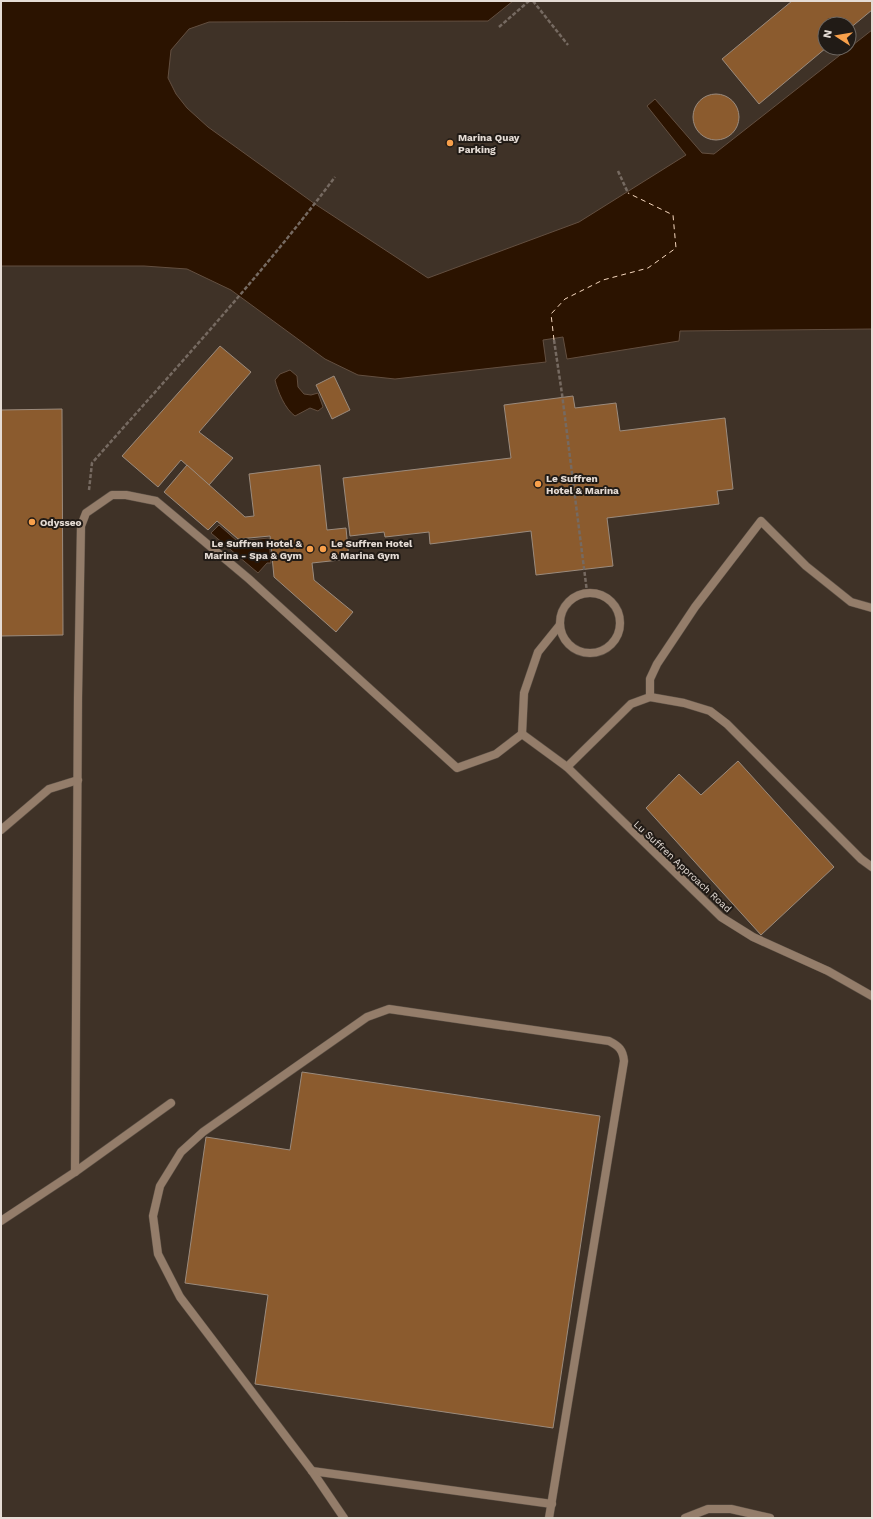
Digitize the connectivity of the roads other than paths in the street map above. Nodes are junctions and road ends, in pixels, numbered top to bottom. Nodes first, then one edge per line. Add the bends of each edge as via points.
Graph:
1 (872, 608) edge
2 (559, 626) junction
3 (650, 697) junction
4 (522, 734) junction
5 (566, 767) junction
6 (78, 780) junction
7 (1, 830) edge
8 (872, 867) edge
9 (872, 996) edge
10 (171, 1103) dead end
11 (75, 1172) junction
12 (1, 1221) edge
13 (312, 1471) junction
14 (552, 1504) junction
15 (344, 1518) edge
16 (549, 1518) edge
17 (685, 1518) edge
18 (770, 1518) edge

1 - 3 street via 851,602 806,566 761,521 695,607 657,664 650,679
2 - 2 street via 564,607 578,594 587,592 607,597 619,613 618,634 605,649 596,653 576,650 568,644
2 - 4 street via 538,652 524,693
3 - 5 street via 631,704
3 - 8 street via 710,711 727,724 861,859
4 - 5 street, Lu Suffren Approach Road
4 - 6 street via 496,754 458,768 249,579 156,501 112,495 86,513 81,526
5 - 9 street, Lu Suffren Approach Road via 721,917 753,937 828,971
6 - 7 street via 49,789
6 - 11 street
10 - 11 street
11 - 12 street
13 - 14 street
13 - 14 street via 180,1297 158,1254 153,1216 160,1186 181,1152 203,1132 367,1016 389,1008 610,1041 621,1049 623,1054 623,1069
13 - 15 street
14 - 16 street
17 - 18 street via 708,1509 731,1509

